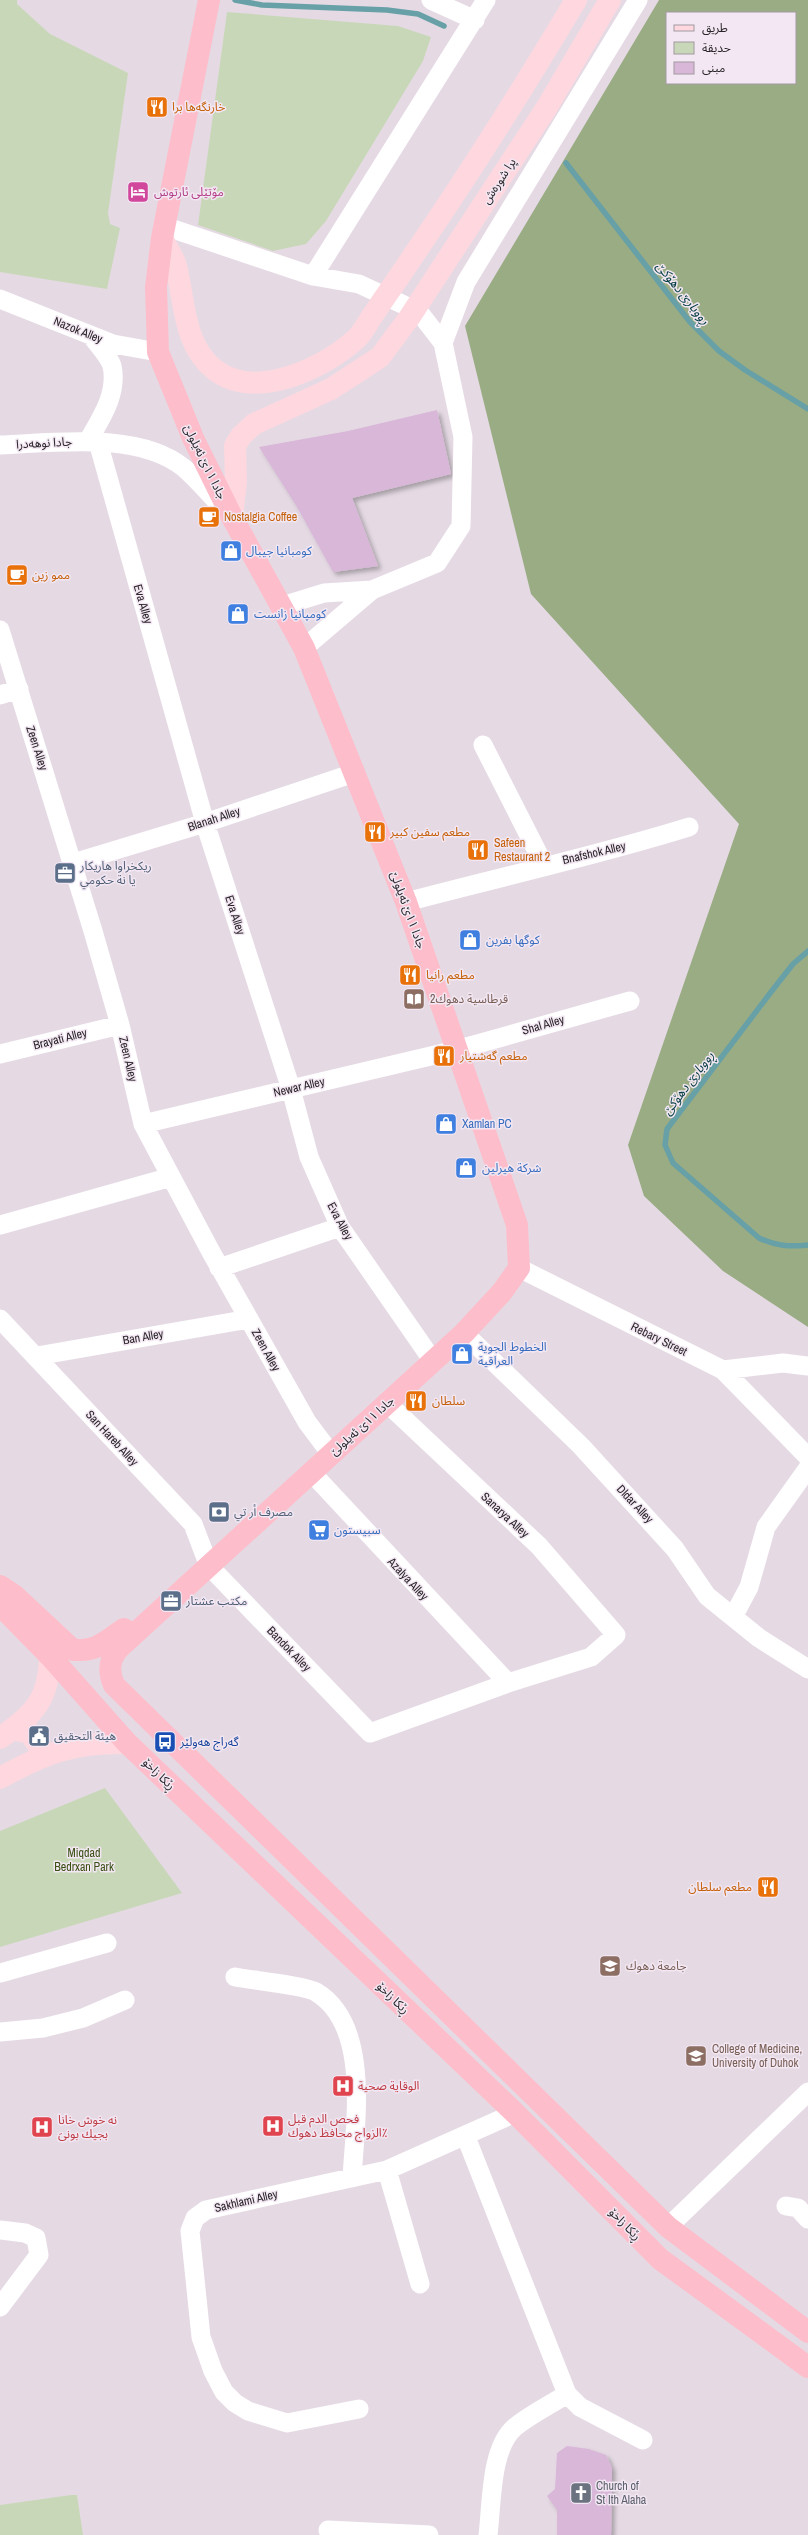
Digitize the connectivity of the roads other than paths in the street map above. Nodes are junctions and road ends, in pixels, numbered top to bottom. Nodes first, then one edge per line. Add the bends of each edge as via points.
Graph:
1 (209, 0) edge
2 (431, 0) edge
3 (486, 0) edge
4 (576, 0) edge
5 (610, 0) edge
6 (638, 0) edge
7 (475, 20) junction
8 (163, 232) junction
9 (313, 276) junction
10 (0, 299) edge
11 (91, 335) junction
12 (443, 343) junction
13 (158, 352) junction
14 (93, 441) junction
15 (0, 445) edge
16 (232, 517) junction
17 (372, 590) junction
18 (282, 606) junction
19 (0, 630) edge
20 (304, 648) junction
21 (18, 689) junction
22 (0, 695) edge
23 (483, 744) dead end
24 (354, 773) junction
25 (205, 823) junction
26 (689, 827) dead end
27 (73, 863) junction
28 (544, 865) junction
29 (406, 902) junction
30 (630, 1001) dead end
31 (120, 1025) junction
32 (456, 1050) junction
33 (0, 1054) edge
34 (291, 1089) junction
35 (143, 1124) junction
36 (170, 1177) junction
37 (0, 1225) edge
38 (340, 1227) junction
39 (219, 1268) junction
40 (519, 1268) junction
41 (0, 1319) edge
42 (249, 1319) junction
43 (464, 1333) junction
44 (37, 1356) junction
45 (433, 1361) junction
46 (808, 1366) edge
47 (723, 1370) junction
48 (387, 1403) junction
49 (331, 1454) junction
50 (808, 1457) edge
51 (808, 1468) edge
52 (311, 1472) junction
53 (209, 1566) junction
54 (0, 1586) edge
55 (0, 1605) edge
56 (164, 1607) junction
57 (733, 1617) junction
58 (50, 1656) junction
59 (808, 1669) edge
60 (508, 1683) junction
61 (6, 1733) edge
62 (127, 1743) junction
63 (39, 1757) junction
64 (0, 1778) edge
65 (107, 1943) dead end
66 (0, 1973) edge
67 (234, 1977) dead end
68 (126, 2000) dead end
69 (0, 2032) edge
70 (808, 2092) edge
71 (514, 2113) junction
72 (466, 2137) junction
73 (387, 2170) junction
74 (352, 2178) junction
75 (786, 2206) dead end
76 (808, 2219) edge
77 (668, 2227) junction
78 (0, 2230) edge
79 (420, 2284) dead end
80 (0, 2307) edge
81 (808, 2332) edge
82 (808, 2367) edge
83 (567, 2394) junction
84 (359, 2409) dead end
85 (643, 2440) dead end
86 (328, 2530) dead end
87 (429, 2535) edge
88 (488, 2535) edge

1 - 8 highway, جادا ١١ێ ئه‌یلولێ
2 - 7 street
3 - 7 street
4 - 8 main road via 466,179 357,337 314,368 267,382 228,377 215,370 193,341 185,318 176,264
5 - 16 main road, پرا شورەش via 547,107 409,318 380,357 331,389 254,424 235,446 236,481
6 - 12 street via 466,282
7 - 9 street
8 - 9 street
8 - 13 highway, جادا ١١ێ ئه‌یلولێ via 156,287
9 - 12 street via 359,284 419,312
10 - 11 street, Nazok Alley
11 - 13 street, Nazok Alley via 113,344
11 - 14 street via 112,365 113,385 108,405
12 - 17 street via 464,437 462,526 437,563
13 - 16 highway, جادا ١١ێ ئه‌یلولێ via 193,438
14 - 15 street, جادا نوهەدرا
14 - 16 street, جادا نوهەدرا via 136,446 183,467
14 - 25 street, Eva Alley
16 - 18 highway, جادا ١١ێ ئه‌یلولێ
17 - 18 street via 324,593
17 - 20 street
18 - 20 highway, جادا ١١ێ ئه‌یلولێ
19 - 21 street, Zeen Alley
20 - 24 highway, جادا ١١ێ ئه‌یلولێ
21 - 22 street
21 - 27 street, Zeen Alley
23 - 28 street
24 - 25 street, Blanah Alley
24 - 29 highway, جادا ١١ێ ئه‌یلولێ
25 - 27 street, Blanah Alley
25 - 34 street, Eva Alley
26 - 28 street, Bnafshok Alley via 626,846
27 - 31 street, Zeen Alley
28 - 29 street, Bnafshok Alley
29 - 32 highway, جادا ١١ێ ئه‌یلولێ
30 - 32 street, Shal Alley
31 - 33 street, Brayati Alley
31 - 35 street, Zeen Alley
32 - 34 street, Newar Alley
32 - 40 highway, جادا ١١ێ ئه‌یلولێ via 517,1225
34 - 35 street, Newar Alley
34 - 38 street, Eva Alley via 309,1157
35 - 36 street, Zeen Alley
36 - 37 street
36 - 39 street, Zeen Alley
38 - 39 street
38 - 45 street, Eva Alley
39 - 42 street, Zeen Alley
40 - 43 highway, جادا ١١ێ ئه‌یلولێ via 502,1292
40 - 47 street, Rebary Street
41 - 44 street, San Hareb Alley
42 - 44 street, Ban Alley
42 - 49 street, Zeen Alley via 307,1422
43 - 45 highway, جادا ١١ێ ئه‌یلولێ
43 - 57 street, Dldar Alley via 581,1446 675,1549 707,1596
44 - 53 street, San Hareb Alley via 193,1524
45 - 48 highway, جادا ١١ێ ئه‌یلولێ
46 - 47 street via 783,1363
47 - 50 street
48 - 49 highway, جادا ١١ێ ئه‌یلولێ
48 - 60 street, Sanarya Alley via 539,1546 616,1635 591,1657
49 - 52 highway, جادا ١١ێ ئه‌یلولێ
51 - 57 street via 766,1527 749,1587
52 - 53 highway, جادا ١١ێ ئه‌یلولێ
52 - 60 street, Azalya Alley
53 - 56 highway, جادا ١١ێ ئه‌یلولێ
53 - 60 street, Bandok Alley via 370,1733
54 - 56 highway via 15,1596 73,1650 92,1649 105,1644 125,1628
55 - 58 highway, ڕێکا زاخۆ
56 - 77 highway, جادا ١١ێ ئه‌یلولێ via 113,1655 109,1670 114,1685
57 - 59 street, Dldar Alley via 759,1638
58 - 61 main road via 46,1692 36,1707
58 - 62 highway, ڕێکا زاخۆ
61 - 63 main road via 30,1733 40,1748
62 - 63 main road via 100,1742 77,1745
62 - 71 highway, ڕێکا زاخۆ
63 - 64 main road
65 - 66 street
67 - 74 street via 315,1991 336,2008 348,2032 354,2058 356,2106
68 - 69 street via 83,2018 43,2028
70 - 77 street
71 - 72 street, Sakhlami Alley
71 - 82 highway, ڕێکا زاخۆ via 660,2259
72 - 73 street, Sakhlami Alley
72 - 83 street
73 - 74 street, Sakhlami Alley
73 - 79 street
74 - 84 street, Sakhlami Alley via 206,2210 194,2218 190,2231 201,2337 213,2371 224,2392 248,2411 287,2423
75 - 76 street via 798,2208
77 - 81 highway
78 - 80 street via 24,2233 36,2238 39,2255
83 - 85 street via 580,2406
83 - 88 street via 514,2428 504,2441 498,2455
86 - 87 street

